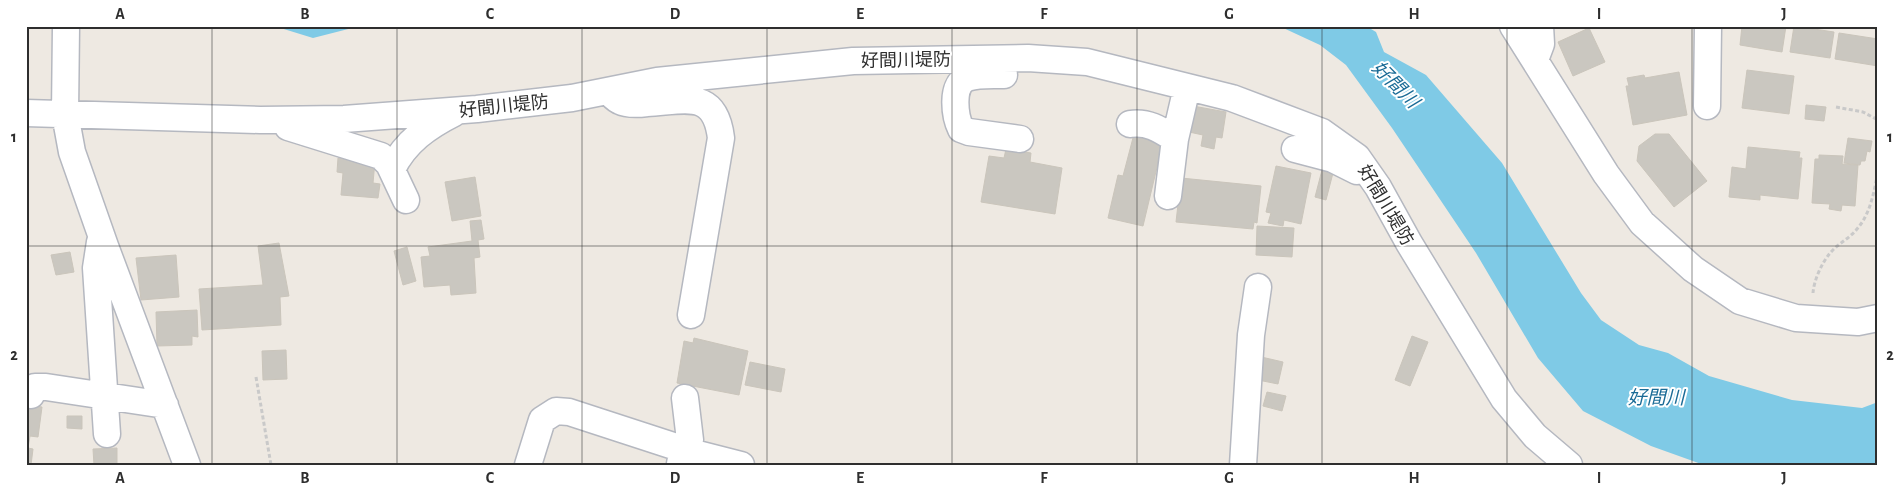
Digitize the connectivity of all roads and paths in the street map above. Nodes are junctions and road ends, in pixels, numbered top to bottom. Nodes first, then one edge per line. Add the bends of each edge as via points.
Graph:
1 (66, 26) edge
2 (1513, 26) edge
3 (1540, 26) edge
4 (1708, 26) edge
5 (1534, 60) junction
6 (1066, 61) junction
7 (1187, 87) junction
8 (608, 91) junction
9 (1707, 106) dead end
10 (1836, 107) dead end
11 (459, 111) junction
12 (26, 113) edge
13 (64, 114) junction
14 (272, 120) junction
15 (1878, 120) edge
16 (1130, 124) dead end
17 (26, 127) edge
18 (1020, 139) dead end
19 (1176, 139) junction
20 (1295, 149) dead end
21 (392, 170) junction
22 (1878, 172) edge
23 (1374, 182) junction
24 (1168, 196) dead end
25 (406, 200) dead end
26 (101, 234) junction
27 (1258, 287) dead end
28 (691, 315) dead end
29 (1878, 318) edge
30 (1814, 319) junction
31 (256, 377) dead end
32 (30, 395) dead end
33 (105, 398) junction
34 (685, 398) dead end
35 (164, 405) junction
36 (107, 434) dead end
37 (682, 457) edge
38 (188, 465) edge
39 (271, 465) edge
40 (528, 465) edge
41 (741, 465) edge
42 (1243, 465) edge
43 (1569, 465) edge

1 - 13 street
2 - 5 street
3 - 5 street via 1541,44
4 - 9 street
5 - 30 street via 1606,174 1642,223 1693,269 1740,301 1796,318
6 - 7 street, 好間川堤防 via 1087,62
6 - 8 street, 好間川堤防 via 1028,58 853,61 657,81
6 - 18 street via 1054,69 967,78 956,91 957,120 961,129
7 - 19 street
7 - 23 street, 好間川堤防 via 1232,98 1322,132 1357,157
8 - 11 street, 好間川堤防
8 - 28 street via 619,101 634,104 700,101 714,111 719,123 721,138
10 - 15 path via 1864,112
11 - 14 street, 好間川堤防
11 - 21 street via 437,121 410,142
12 - 13 street, 好間川堤防
13 - 14 street, 好間川堤防
13 - 17 street via 41,125
13 - 26 street via 72,152
14 - 21 street via 374,152
16 - 19 street via 1142,122
19 - 24 street
20 - 23 street via 1333,159
21 - 25 street
22 - 30 path via 1864,218 1857,230 1831,252 1814,284
23 - 43 street, 好間川堤防 via 1504,399 1535,436
26 - 33 street via 96,268
26 - 35 street
27 - 42 street via 1250,335
29 - 30 street via 1858,322
31 - 39 path
32 - 33 street via 35,387 40,387
33 - 35 street
33 - 36 street
34 - 37 street via 690,440
35 - 38 street
37 - 40 street via 568,412 556,411 542,420
37 - 41 street

